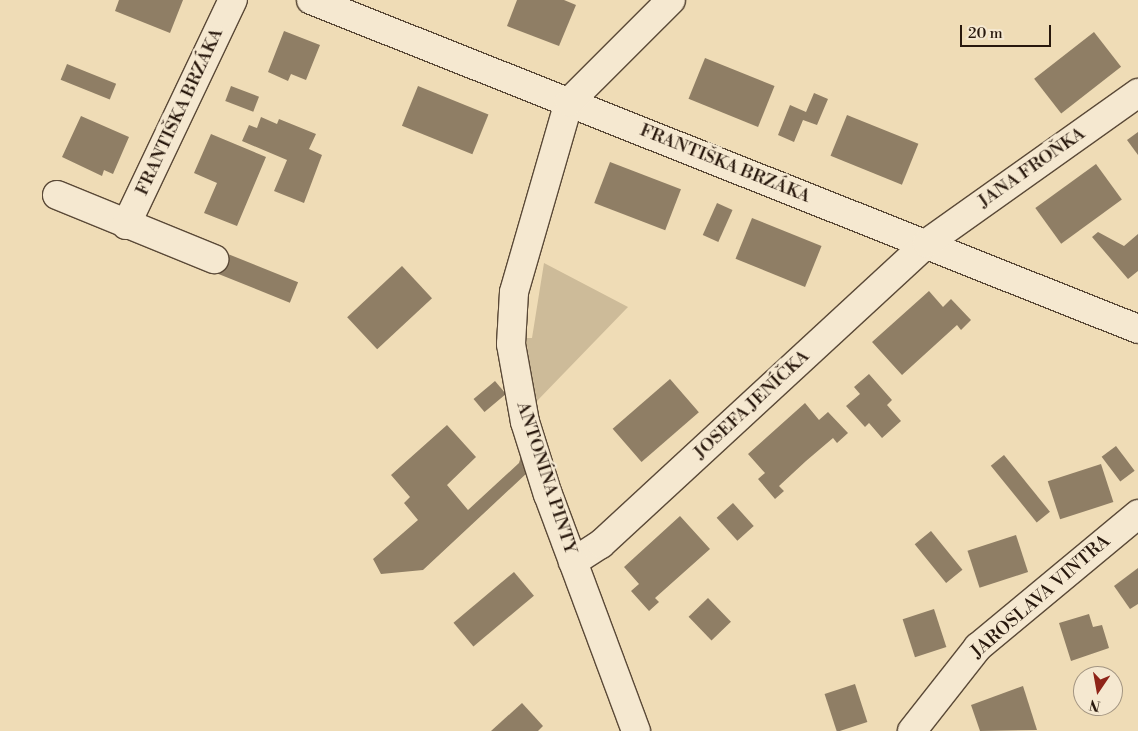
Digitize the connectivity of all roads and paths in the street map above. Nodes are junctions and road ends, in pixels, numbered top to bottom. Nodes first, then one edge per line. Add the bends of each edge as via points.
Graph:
1 (233, 0) edge
2 (311, 0) edge
3 (671, 0) edge
4 (1138, 92) edge
5 (569, 102) junction
6 (57, 195) dead end
7 (126, 225) junction
8 (926, 243) junction
9 (214, 259) dead end
10 (1138, 329) edge
11 (1138, 514) edge
12 (573, 562) junction
13 (636, 731) edge
14 (912, 731) edge

1 - 7 street, FRANTIŠKA BRZÁKA
2 - 5 street, FRANTIŠKA BRZÁKA
3 - 5 street
4 - 8 street, JANA FROŇKA
5 - 8 street, FRANTIŠKA BRZÁKA
5 - 12 street, ANTONÍNA PINTY via 514,292 511,344 525,422
6 - 7 street
7 - 9 street
8 - 10 street, FRANTIŠKA BRZÁKA
8 - 12 street, JOSEFA JENÍČKA via 601,544
11 - 14 street, JAROSLAVA VINTRA via 978,647
12 - 13 street, ANTONÍNA PINTY

